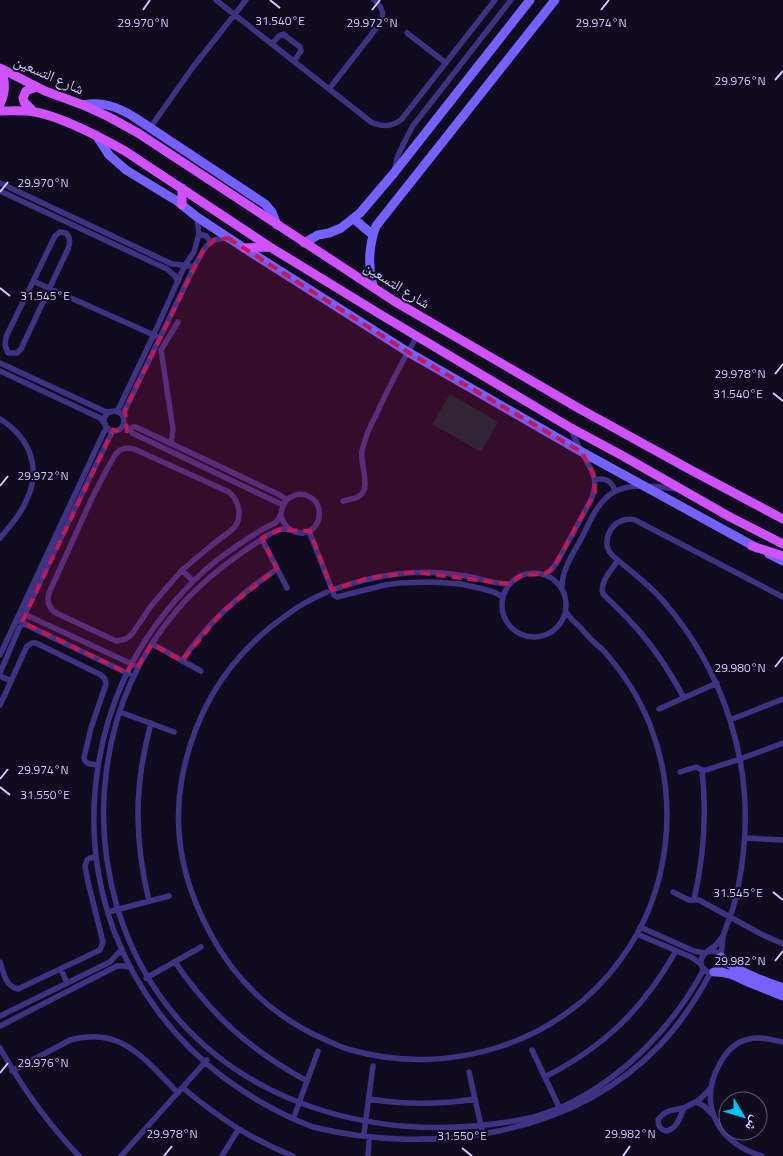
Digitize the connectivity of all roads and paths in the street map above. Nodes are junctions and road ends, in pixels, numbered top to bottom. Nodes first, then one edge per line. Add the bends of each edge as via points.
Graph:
1 (216, 0) edge
2 (246, 0) edge
3 (374, 0) edge
4 (495, 0) edge
5 (511, 0) edge
6 (530, 0) edge
7 (554, 0) edge
8 (234, 14) junction
9 (407, 33) dead end
10 (272, 44) junction
11 (294, 61) junction
12 (446, 63) junction
13 (0, 69) edge
14 (36, 87) junction
15 (329, 89) junction
16 (0, 104) edge
17 (83, 105) junction
18 (0, 111) edge
19 (35, 112) junction
20 (150, 128) junction
21 (96, 136) junction
22 (394, 173) junction
23 (0, 183) edge
24 (182, 188) junction
25 (0, 191) edge
26 (182, 205) junction
27 (71, 217) junction
28 (197, 217) junction
29 (354, 219) junction
30 (69, 224) junction
31 (276, 225) junction
32 (66, 232) junction
33 (199, 234) junction
34 (373, 235) junction
35 (228, 238) junction
36 (211, 242) junction
37 (304, 243) junction
38 (270, 247) junction
39 (244, 248) junction
40 (185, 265) junction
41 (195, 265) junction
42 (33, 281) junction
43 (178, 282) junction
44 (373, 286) junction
45 (50, 288) junction
46 (178, 322) dead end
47 (417, 336) junction
48 (157, 337) junction
49 (408, 352) junction
50 (8, 353) junction
51 (2, 364) edge
52 (0, 371) edge
53 (17, 371) junction
54 (14, 377) junction
55 (114, 412) junction
56 (123, 417) junction
57 (0, 419) edge
58 (108, 427) junction
59 (571, 428) junction
60 (171, 444) junction
61 (582, 452) junction
62 (595, 480) junction
63 (642, 486) junction
64 (681, 490) junction
65 (615, 491) junction
66 (595, 492) junction
67 (605, 498) junction
68 (342, 501) dead end
69 (285, 502) junction
70 (585, 512) junction
71 (281, 516) junction
72 (593, 517) junction
73 (783, 519) edge
74 (69, 520) junction
75 (79, 525) junction
76 (289, 530) junction
77 (309, 531) junction
78 (0, 538) edge
79 (262, 539) junction
80 (783, 544) edge
81 (752, 546) junction
82 (783, 556) edge
83 (618, 560) junction
84 (783, 561) edge
85 (277, 569) junction
86 (182, 570) junction
87 (545, 574) junction
88 (193, 581) junction
89 (509, 584) junction
90 (562, 587) junction
91 (287, 588) dead end
92 (330, 591) junction
93 (503, 597) junction
94 (783, 597) edge
95 (566, 612) junction
96 (23, 613) junction
97 (563, 620) junction
98 (19, 621) junction
99 (585, 634) junction
100 (152, 644) junction
101 (75, 648) junction
102 (1, 652) edge
103 (9, 653) junction
104 (69, 660) junction
105 (182, 661) junction
106 (135, 665) junction
107 (201, 671) dead end
108 (127, 673) junction
109 (0, 675) edge
110 (133, 676) junction
111 (11, 681) junction
112 (717, 683) junction
113 (684, 698) junction
114 (783, 699) edge
115 (0, 705) edge
116 (659, 709) dead end
117 (120, 712) junction
118 (730, 720) junction
119 (150, 724) junction
120 (174, 732) dead end
121 (783, 743) edge
122 (740, 759) junction
123 (98, 765) junction
124 (702, 770) junction
125 (680, 772) dead end
126 (745, 838) junction
127 (783, 840) edge
128 (96, 857) junction
129 (673, 892) dead end
130 (169, 896) dead end
131 (694, 900) junction
132 (149, 901) junction
133 (118, 910) junction
134 (108, 912) junction
135 (730, 917) junction
136 (640, 927) junction
137 (637, 934) junction
138 (724, 934) junction
139 (783, 944) edge
140 (202, 947) dead end
141 (122, 949) junction
142 (676, 951) junction
143 (706, 952) junction
144 (721, 956) junction
145 (0, 962) edge
146 (175, 962) junction
147 (130, 967) junction
148 (703, 967) junction
149 (61, 969) junction
150 (713, 972) junction
151 (146, 978) junction
152 (67, 983) junction
153 (783, 988) edge
154 (783, 996) edge
155 (0, 1016) edge
156 (0, 1026) edge
157 (783, 1042) edge
158 (0, 1048) edge
159 (532, 1050) dead end
160 (318, 1051) dead end
161 (210, 1056) junction
162 (204, 1062) junction
163 (373, 1066) dead end
164 (12, 1070) junction
165 (230, 1072) dead end
166 (470, 1072) dead end
167 (545, 1078) junction
168 (307, 1081) junction
169 (711, 1088) junction
170 (180, 1090) junction
171 (369, 1099) junction
172 (475, 1099) junction
173 (696, 1102) junction
174 (288, 1107) dead end
175 (560, 1108) junction
176 (684, 1108) junction
177 (296, 1111) junction
178 (304, 1114) dead end
179 (563, 1115) junction
180 (714, 1116) junction
181 (293, 1119) junction
182 (329, 1124) dead end
183 (238, 1130) junction
184 (482, 1132) junction
185 (364, 1133) junction
186 (484, 1140) junction
187 (369, 1142) junction
188 (473, 1142) dead end
189 (410, 1146) dead end
190 (79, 1156) edge
191 (121, 1156) edge
192 (222, 1156) edge
193 (293, 1156) edge
194 (368, 1156) edge
195 (762, 1156) edge

1 - 8 street
2 - 8 street
3 - 15 street via 383,11 382,21
4 - 12 street
5 - 22 street via 412,126 398,155
6 - 22 street
7 - 34 street via 376,226
8 - 10 street
8 - 20 street
9 - 12 street
10 - 11 street
10 - 11 street via 284,35 301,49
11 - 15 street
12 - 15 street via 400,120 386,126 371,122
13 - 14 main road, شارع التسعين
13 - 16 main road via 5,87
14 - 17 main road, شارع التسعين
14 - 19 main road via 26,91 23,98
17 - 20 street via 116,108
17 - 31 main road, شارع التسعين via 138,133
18 - 19 main road
19 - 21 main road
20 - 31 street via 265,204
21 - 24 main road
21 - 26 street via 120,165
22 - 29 street
23 - 27 street
24 - 26 main road
24 - 38 main road
25 - 30 street
26 - 28 street
27 - 30 street
27 - 40 street via 169,263
28 - 33 street
28 - 35 street
29 - 34 street
29 - 37 street via 335,231
30 - 32 street
30 - 43 street via 167,269
31 - 37 main road, شارع التسعين
32 - 42 street via 55,236
32 - 45 street via 69,246
33 - 36 street
33 - 40 street via 194,252
34 - 44 street via 370,264
35 - 36 street
35 - 39 street
36 - 41 street
37 - 44 main road, شارع التسعين
38 - 39 main road
38 - 47 main road
39 - 49 street
40 - 41 street
40 - 43 street
41 - 48 street
42 - 45 street
42 - 50 street via 6,337
43 - 48 street
44 - 73 main road, شارع التسعين via 580,409
45 - 48 street
45 - 50 street via 21,349 17,353
46 - 60 street via 161,350 173,430
47 - 49 street
47 - 59 main road
48 - 55 street
48 - 56 street
49 - 61 street
49 - 68 street via 366,437 362,451 364,490 357,498
50 - 51 street
51 - 52 street
51 - 53 street
52 - 54 street
53 - 54 street
53 - 55 street via 104,411
54 - 58 street via 100,418
55 - 56 street
55 - 58 street via 106,417
56 - 58 street via 124,422 118,430
57 - 78 street via 25,443 32,460 33,478 27,501
58 - 74 street
58 - 96 street
59 - 61 street
59 - 64 main road
60 - 69 street via 278,494
60 - 69 street via 136,427 131,428 132,433
61 - 62 street
61 - 63 street
62 - 65 street via 609,481
62 - 66 street
63 - 64 street
63 - 65 street
63 - 81 street
64 - 80 main road
65 - 67 street
66 - 67 street
66 - 70 street
67 - 72 street
69 - 71 street
69 - 77 street via 295,495 304,495 315,502 319,518
70 - 72 street
70 - 87 street via 556,564
71 - 76 street
71 - 88 street via 218,559
72 - 90 street via 565,570
74 - 75 street
74 - 96 street
75 - 86 street via 48,594 48,603 56,613 113,640 129,637 150,606
75 - 86 street via 115,455 123,449 134,448 226,491 235,499 240,513 236,527
76 - 77 street via 297,533
76 - 79 street via 279,530
77 - 92 street
79 - 85 street
79 - 100 street via 198,588 176,610
81 - 82 main road
81 - 84 street
83 - 94 street via 608,548 609,533 618,522 635,520
83 - 112 street via 676,616
83 - 113 street via 602,584 603,594 644,636
85 - 91 street
85 - 105 street via 222,612
86 - 88 street
87 - 89 street via 529,572
87 - 90 street
88 - 106 street via 156,624 140,648
89 - 92 street via 463,575 415,572 368,578
89 - 93 street
90 - 95 street via 567,599
92 - 93 street via 339,597 385,585 431,582 461,584
92 - 137 street via 307,601 273,624 234,662 204,708 186,757 181,783 179,835 191,893 218,948 255,994 302,1028 349,1050 415,1060 474,1055 530,1036 581,1002 622,959
93 - 97 street via 506,621 520,634 533,637 547,634
95 - 97 street
95 - 99 street
96 - 98 street
96 - 106 street
97 - 99 street
98 - 101 street
98 - 102 street
98 - 103 street
99 - 136 street via 615,664 636,696 650,724 663,768 667,814 664,853 658,883
100 - 105 street
100 - 106 street
101 - 104 street
101 - 108 street
102 - 103 street
103 - 109 street
104 - 111 street via 36,643 30,644
104 - 123 street via 101,675 106,682 84,758 86,763
105 - 107 street
106 - 108 street
106 - 110 street
108 - 110 street
108 - 123 street via 109,718
109 - 111 street
110 - 117 street
111 - 115 street
112 - 113 street
112 - 118 street
113 - 116 street
114 - 118 street
117 - 119 street
117 - 133 street via 106,768 103,811 108,868
118 - 122 street
119 - 120 street
119 - 132 street via 141,767 137,812 140,857
121 - 122 street
122 - 124 street
122 - 126 street
123 - 128 street via 94,811
124 - 125 street via 696,767
124 - 131 street via 704,837
126 - 127 street
126 - 135 street
128 - 134 street
128 - 149 street via 87,860 85,866 103,945 98,951
129 - 131 street
130 - 132 street
131 - 135 street
132 - 133 street
133 - 134 street
133 - 151 street
134 - 141 street
135 - 138 street
135 - 139 street
136 - 137 street
136 - 143 street via 694,951
137 - 142 street
138 - 143 street
138 - 144 street
140 - 146 street
141 - 147 street
141 - 152 street via 110,962
142 - 148 street via 694,958
142 - 167 street via 651,990 621,1025 585,1054
143 - 144 street via 715,951
143 - 148 street
144 - 150 street via 722,966
144 - 153 street via 738,968
145 - 149 street via 7,983 18,989
146 - 151 street
146 - 168 street via 202,998 233,1030 268,1058
147 - 156 street via 117,966
147 - 162 street via 158,1012
148 - 150 street
148 - 175 street via 687,999 631,1062 590,1092
149 - 152 street
150 - 154 street via 731,974
150 - 179 street via 684,1017 649,1056 608,1089
151 - 161 street via 175,1020
152 - 155 street
157 - 169 street via 756,1038 732,1046 722,1060
158 - 164 street
159 - 167 street
160 - 168 street
161 - 162 street
161 - 165 street
162 - 170 street
162 - 181 street via 246,1094
163 - 171 street
164 - 170 street via 70,1040 99,1036 134,1050
164 - 190 street via 42,1114
166 - 172 street
167 - 175 street
168 - 177 street
169 - 173 street
169 - 180 street
170 - 183 street
170 - 191 street
171 - 172 street via 433,1104
171 - 185 street
172 - 184 street
173 - 176 street
173 - 180 street
174 - 177 street
175 - 179 street
175 - 184 street
176 - 176 street via 662,1114 659,1126 666,1131 673,1130
177 - 178 street
177 - 181 street
179 - 186 street via 524,1130
180 - 195 street via 734,1144
181 - 187 street
182 - 185 street
183 - 192 street
183 - 193 street
184 - 185 street via 419,1138
184 - 186 street
186 - 188 street
187 - 189 street
187 - 194 street

